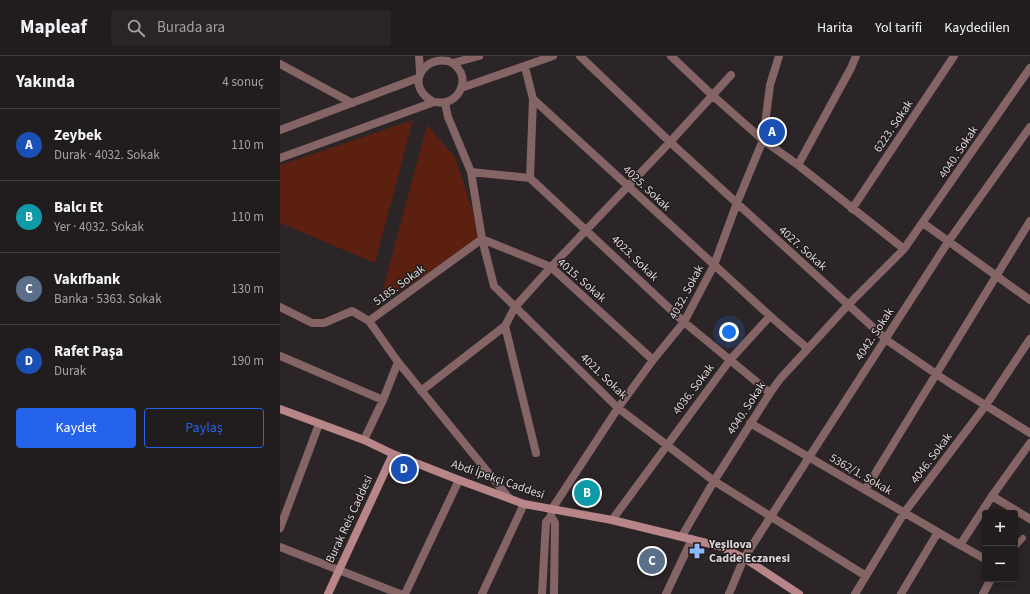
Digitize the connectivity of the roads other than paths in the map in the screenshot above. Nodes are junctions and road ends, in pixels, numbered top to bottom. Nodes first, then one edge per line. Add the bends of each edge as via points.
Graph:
1 (419, 56) edge
2 (479, 56) edge
3 (553, 56) edge
4 (580, 56) edge
5 (671, 56) edge
6 (780, 56) edge
7 (856, 56) edge
8 (954, 56) edge
9 (453, 63) junction
10 (280, 64) edge
11 (525, 67) junction
12 (1030, 68) edge
13 (419, 75) junction
14 (732, 75) dead end
15 (461, 88) junction
16 (712, 95) junction
17 (533, 99) junction
18 (434, 102) junction
19 (445, 102) junction
20 (352, 103) junction
21 (1030, 127) edge
22 (280, 130) edge
23 (763, 140) junction
24 (670, 142) junction
25 (280, 158) edge
26 (798, 166) junction
27 (471, 172) junction
28 (530, 178) junction
29 (628, 186) junction
30 (736, 203) junction
31 (852, 209) junction
32 (1030, 221) edge
33 (923, 223) junction
34 (587, 230) junction
35 (482, 239) junction
36 (948, 242) junction
37 (904, 249) junction
38 (714, 265) junction
39 (551, 267) junction
40 (996, 276) junction
41 (1030, 300) edge
42 (848, 305) junction
43 (280, 307) edge
44 (515, 307) junction
45 (770, 316) junction
46 (370, 321) junction
47 (684, 322) junction
48 (505, 326) junction
49 (885, 338) junction
50 (1030, 339) edge
51 (807, 348) junction
52 (280, 356) edge
53 (653, 360) junction
54 (730, 360) junction
55 (398, 362) junction
56 (937, 374) junction
57 (422, 391) junction
58 (770, 393) junction
59 (383, 400) junction
60 (986, 405) junction
61 (618, 408) junction
62 (280, 409) edge
63 (750, 423) junction
64 (319, 424) junction
65 (1030, 433) edge
66 (364, 440) junction
67 (1030, 443) edge
68 (667, 445) junction
69 (536, 453) dead end
70 (393, 454) junction
71 (809, 457) junction
72 (459, 480) junction
73 (714, 481) junction
74 (865, 490) junction
75 (992, 496) junction
76 (509, 498) junction
77 (524, 504) junction
78 (551, 512) junction
79 (904, 513) junction
80 (771, 517) junction
81 (1030, 518) edge
82 (612, 520) junction
83 (280, 528) edge
84 (938, 532) junction
85 (682, 536) junction
86 (1023, 538) dead end
87 (692, 539) junction
88 (960, 545) junction
89 (280, 546) edge
90 (1016, 546) edge
91 (982, 557) edge
92 (744, 558) junction
93 (339, 570) junction
94 (866, 576) junction
95 (989, 582) edge
96 (328, 594) edge
97 (400, 594) edge
98 (405, 594) edge
99 (482, 594) edge
100 (542, 594) edge
101 (554, 594) edge
102 (666, 594) edge
103 (728, 594) edge
104 (799, 594) edge
105 (855, 594) edge
106 (901, 594) edge
107 (983, 594) edge

1 - 13 street
2 - 9 street
3 - 11 street
4 - 24 street, 4027. Sokak
5 - 16 street
6 - 23 street, 4032. Sokak via 770,85
7 - 26 street
8 - 31 street, 6223. Sokak
9 - 13 street via 442,59 431,61 424,65
9 - 15 street via 461,74
10 - 20 street
11 - 15 street
11 - 17 street
12 - 33 street, 4040. Sokak
13 - 18 street via 418,86 427,99
13 - 20 street
14 - 16 street
15 - 19 street via 457,96
16 - 23 street
16 - 24 street
17 - 28 street
17 - 29 street, 4025. Sokak
18 - 19 street
18 - 25 street
19 - 27 street, 4021. Sokak via 448,117
20 - 22 street
21 - 36 street, 4042. Sokak
23 - 26 street
23 - 30 street, 4032. Sokak
24 - 29 street
24 - 30 street, 4027. Sokak
26 - 31 street
27 - 28 street
27 - 35 street, 4021. Sokak
28 - 34 street, 4023. Sokak
29 - 34 street
29 - 38 street, 4025. Sokak
30 - 38 street, 4032. Sokak
30 - 42 street, 4027. Sokak
31 - 37 street
32 - 40 street
33 - 36 street
33 - 37 street, 4040. Sokak
34 - 39 street
34 - 47 street, 4023. Sokak
35 - 39 street, 4015. Sokak
35 - 44 street, 4021. Sokak via 494,286
35 - 46 street, 5185. Sokak
36 - 40 street
36 - 49 street, 4042. Sokak
37 - 42 street, 4040. Sokak
38 - 45 street, 4025. Sokak
38 - 47 street, 4032. Sokak
39 - 44 street
39 - 53 street, 4015. Sokak
40 - 41 street
40 - 56 street
42 - 49 street, 4027. Sokak
42 - 51 street, 4040. Sokak
43 - 46 street via 312,323 324,323 352,311
44 - 48 street
44 - 61 street, 4021. Sokak
45 - 51 street
45 - 54 street, 4036. Sokak
46 - 55 street, 5185. Sokak
47 - 53 street, 4032. Sokak
47 - 54 street, 4023. Sokak
48 - 57 street
48 - 69 street
49 - 56 street, 4027. Sokak
49 - 71 street, 4042. Sokak
50 - 60 street, 4046. Sokak
51 - 58 street, 4040. Sokak
52 - 59 street
53 - 61 street, 4032. Sokak
54 - 58 street, 4023. Sokak
54 - 68 street, 4036. Sokak
55 - 57 street, 5185. Sokak
55 - 59 street
56 - 60 street, 4027. Sokak
56 - 74 street
57 - 76 street, 5185. Sokak
58 - 63 street, 4040. Sokak
59 - 66 street
60 - 65 street, 4027. Sokak
60 - 79 street, 4046. Sokak
61 - 68 street, 4021. Sokak
61 - 78 street, 4032. Sokak
62 - 64 main road, Abdi İpekçi Caddesi
63 - 71 street, 5362/1. Sokak
63 - 73 street, 4040. Sokak
64 - 66 main road, Abdi İpekçi Caddesi
64 - 83 street
66 - 70 main road, Abdi İpekçi Caddesi
67 - 75 street
68 - 73 street, 4021. Sokak
68 - 82 street, 4036. Sokak
70 - 72 main road, Abdi İpekçi Caddesi
70 - 93 main road, Burak Reis Caddesi
71 - 74 street, 5362/1. Sokak
71 - 80 street, 4042. Sokak
72 - 76 main road, Abdi İpekçi Caddesi
72 - 98 street
73 - 80 street, 4021. Sokak
73 - 85 street, 4040. Sokak
74 - 79 street, 5362/1. Sokak
75 - 81 street
75 - 88 street
76 - 77 main road, Abdi İpekçi Caddesi
77 - 78 main road, Abdi İpekçi Caddesi
77 - 99 street
78 - 82 main road, Abdi İpekçi Caddesi
78 - 100 street, 4032. Sokak via 546,522
78 - 101 street via 555,523
79 - 84 street, 5362/1. Sokak
79 - 94 street, 4046. Sokak
80 - 92 street, 4042. Sokak
80 - 94 street, 4021. Sokak
82 - 85 main road, Abdi İpekçi Caddesi
84 - 88 street, 5362/1. Sokak
84 - 106 street
85 - 87 main road, Abdi İpekçi Caddesi
86 - 90 lane
87 - 92 main road, Abdi İpekçi Caddesi via 719,546
87 - 102 street
88 - 91 street, 5362/1. Sokak
89 - 93 street
92 - 103 street, 4042. Sokak
92 - 104 main road, Abdi İpekçi Caddesi
93 - 96 main road, Burak Reis Caddesi
93 - 97 street
94 - 105 street, 4046. Sokak
95 - 107 street

